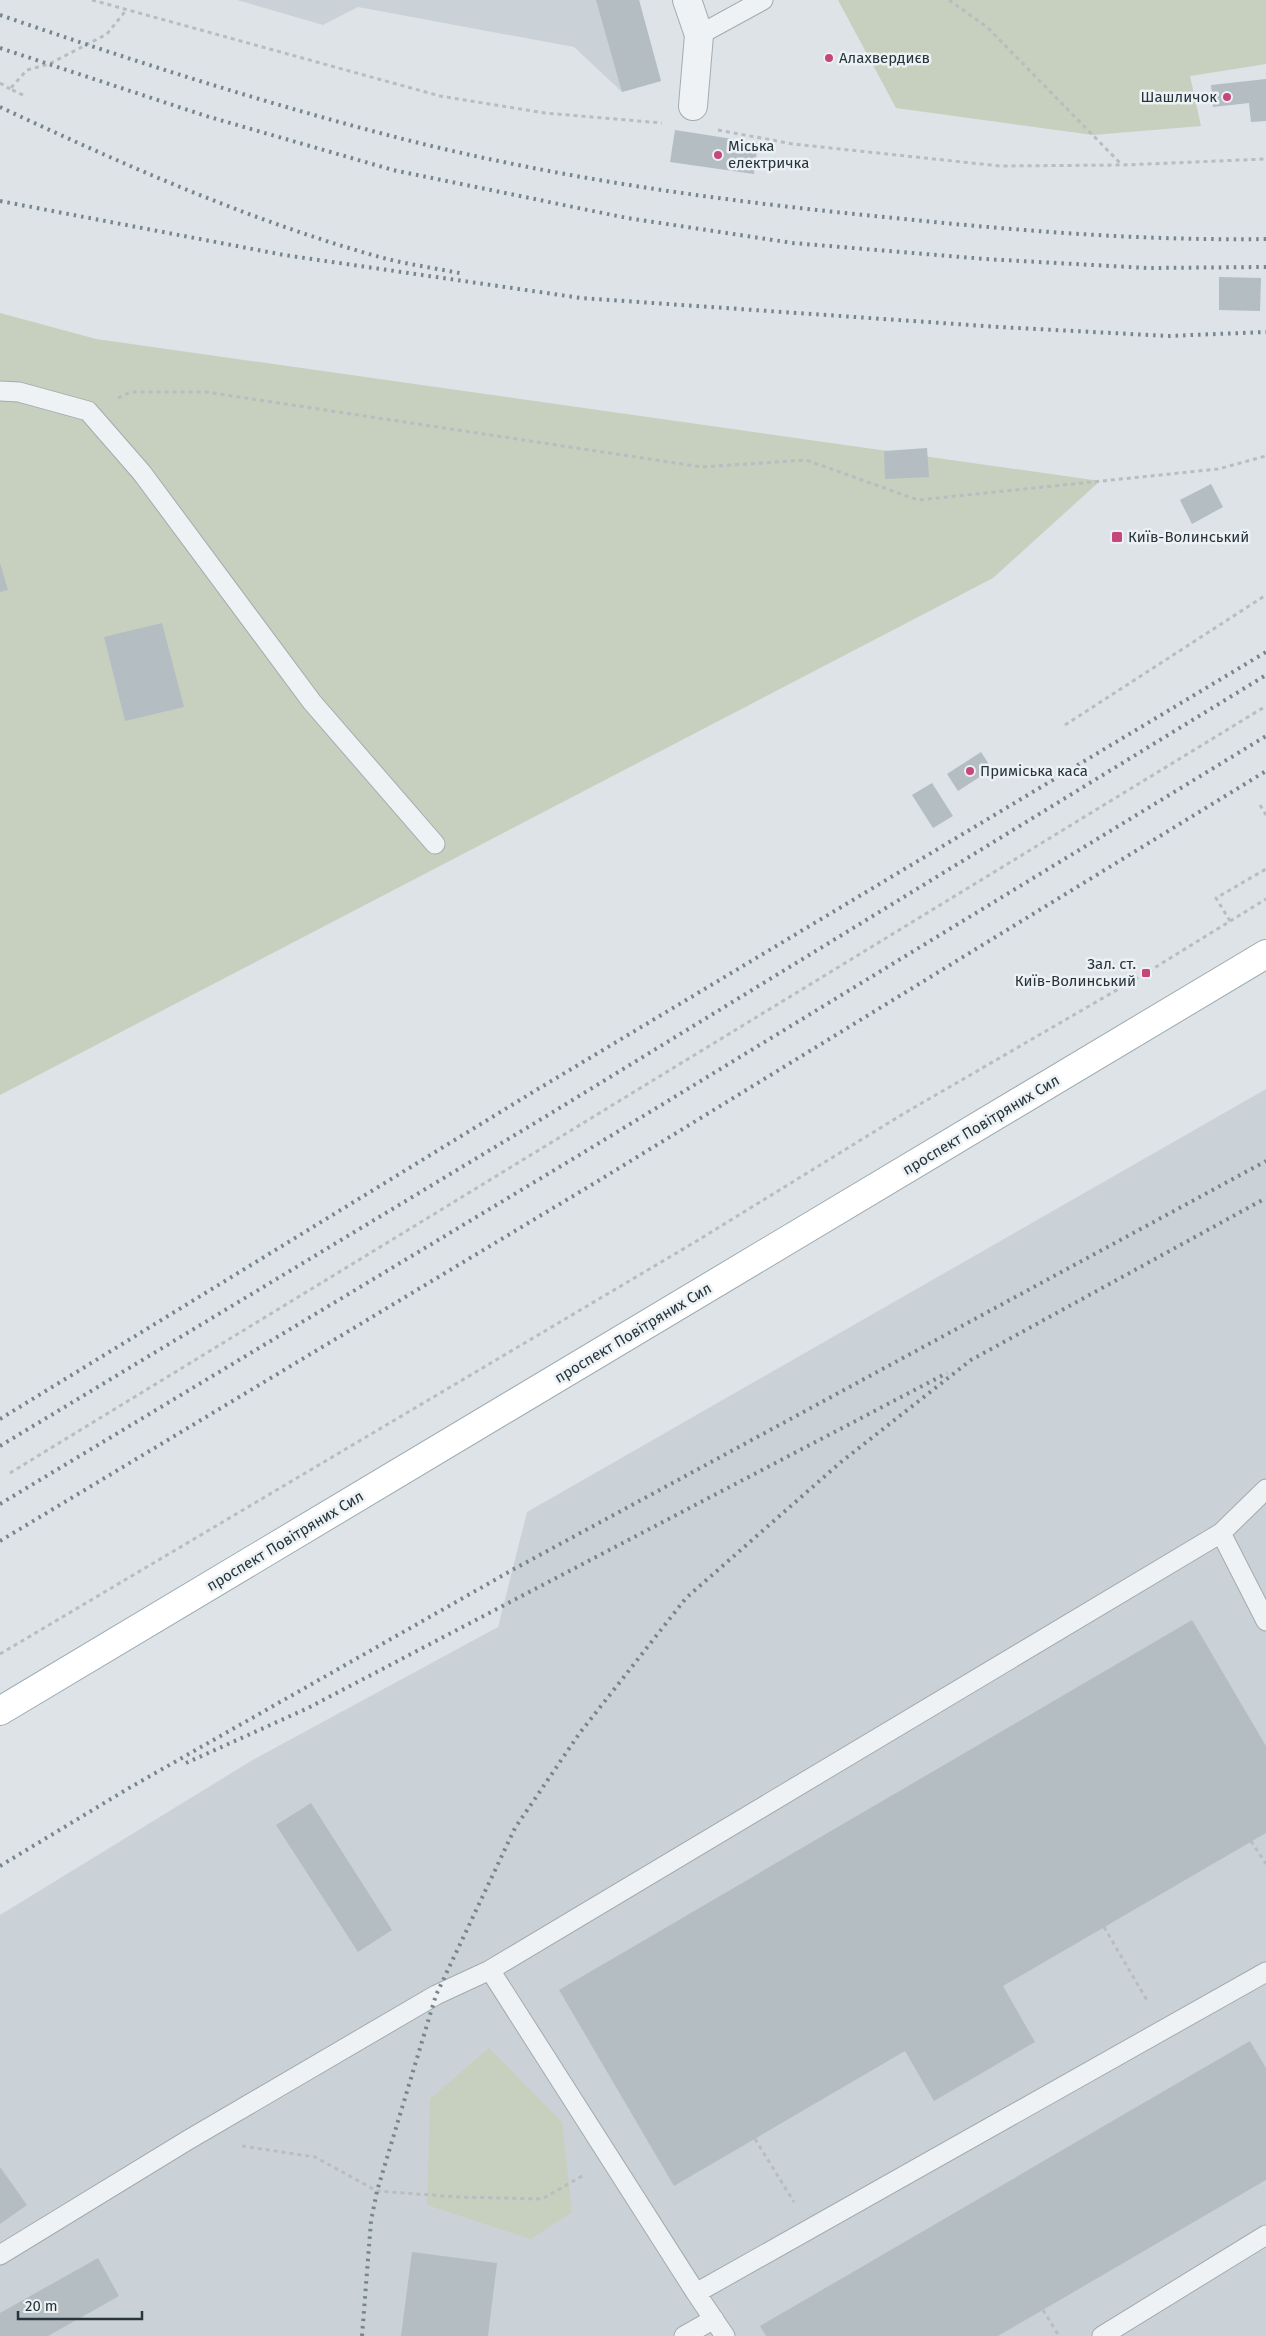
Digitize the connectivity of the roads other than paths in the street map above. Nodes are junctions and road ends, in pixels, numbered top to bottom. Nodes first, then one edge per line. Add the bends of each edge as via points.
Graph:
1 (687, 0) edge
2 (762, 0) edge
3 (699, 35) junction
4 (693, 106) dead end
5 (0, 391) edge
6 (435, 844) dead end
7 (1266, 954) edge
8 (1266, 1489) edge
9 (1221, 1533) junction
10 (1266, 1621) edge
11 (0, 1712) edge
12 (490, 1970) junction
13 (1266, 1972) edge
14 (1266, 2235) edge
15 (0, 2254) edge
16 (696, 2293) junction
17 (714, 2319) junction
18 (684, 2336) edge
19 (725, 2336) edge
20 (1102, 2336) edge

1 - 3 street
2 - 3 lane
3 - 4 street
5 - 6 lane via 19,392 88,411 142,473 312,702
7 - 11 main road, проспект Повітряних Сил
8 - 9 lane
9 - 10 lane
9 - 12 lane
12 - 15 lane via 436,1995
12 - 16 lane
13 - 16 lane
14 - 20 lane
16 - 17 lane
17 - 18 lane
17 - 19 lane

